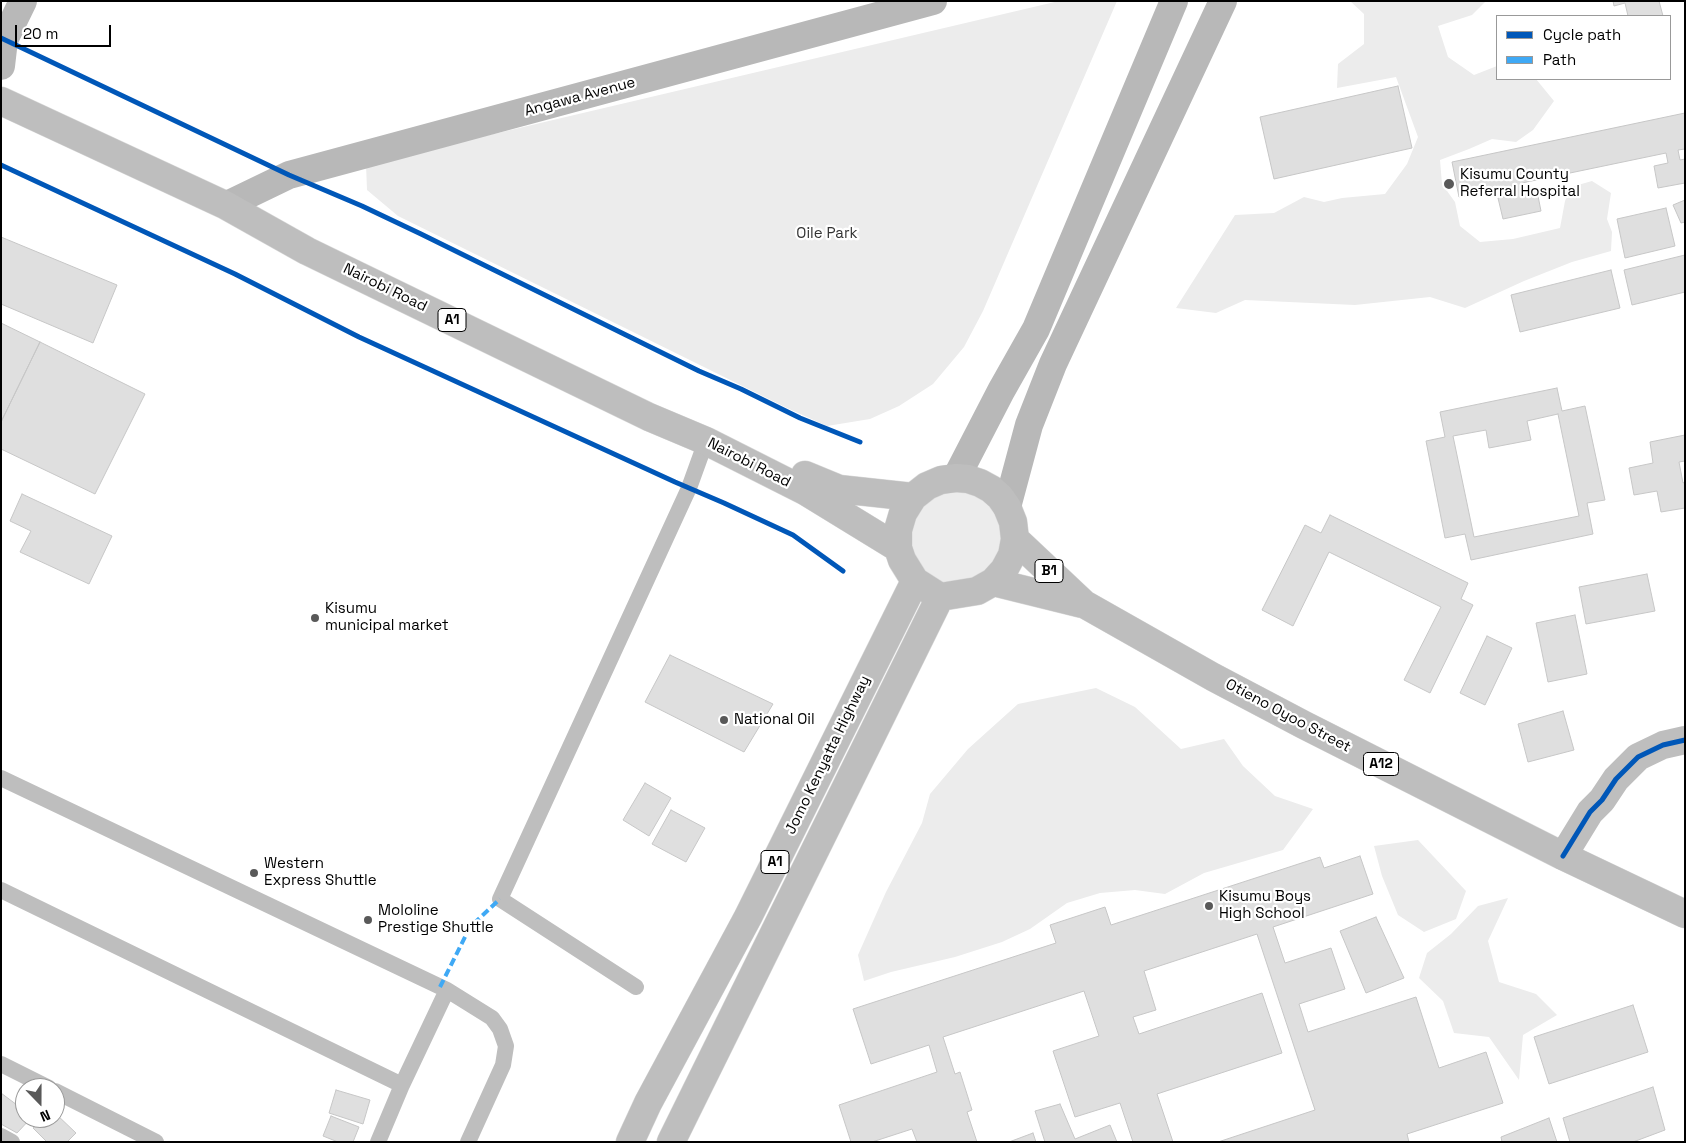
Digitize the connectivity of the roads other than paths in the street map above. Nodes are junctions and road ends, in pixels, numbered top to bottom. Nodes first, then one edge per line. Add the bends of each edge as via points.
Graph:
1 (23, 1) edge
2 (933, 1) edge
3 (1174, 1) edge
4 (1223, 1) edge
5 (1, 66) edge
6 (1, 91) edge
7 (1, 101) edge
8 (231, 203) junction
9 (706, 441) junction
10 (956, 478) junction
11 (913, 498) junction
12 (1007, 507) junction
13 (1015, 539) junction
14 (898, 548) junction
15 (915, 581) junction
16 (993, 582) junction
17 (940, 596) junction
18 (1084, 604) junction
19 (1685, 740) edge
20 (1, 778) edge
21 (1563, 856) junction
22 (1, 890) edge
23 (1685, 914) edge
24 (636, 987) dead end
25 (447, 990) junction
26 (1, 1064) edge
27 (29, 1078) edge
28 (402, 1086) junction
29 (65, 1096) edge
30 (648, 1103) junction
31 (676, 1132) edge
32 (1, 1136) edge
33 (12, 1142) edge
34 (156, 1142) edge
35 (378, 1142) edge
36 (468, 1142) edge
37 (630, 1142) edge

1 - 5 main road via 4,40
2 - 8 main road, Angawa Avenue via 289,175
3 - 10 main road via 1036,329
4 - 12 main road via 1053,364 1029,425
6 - 8 main road, Nairobi Road / A1 via 114,150
7 - 9 main road, Nairobi Road / A1 via 225,206 307,251 649,417
8 - 11 main road, Nairobi Road / A1 via 294,242 814,479 839,489
9 - 14 main road, Nairobi Road / A1 via 805,491
9 - 24 lane via 689,488 500,899
10 - 11 main road via 927,486
10 - 12 main road via 968,479 991,489
11 - 14 main road via 903,512
12 - 13 main road
13 - 16 main road via 1012,555
13 - 18 main road, B1
14 - 15 main road
15 - 17 main road
15 - 30 main road, Jomo Kenyatta Highway / A1 via 748,917
16 - 17 main road via 977,591
16 - 18 main road, B1
17 - 31 main road, Jomo Kenyatta Highway / A1
18 - 21 main road, Otieno Oyoo Street / A12 via 1304,725
19 - 21 main road via 1663,745 1638,757 1590,812
20 - 25 lane
21 - 23 main road, Otieno Oyoo Street / A12
22 - 28 lane
25 - 28 lane
25 - 36 lane via 492,1018 506,1046 503,1065
26 - 27 lane
28 - 35 lane
29 - 34 lane
30 - 31 main road
30 - 37 main road, Jomo Kenyatta Highway / A1
32 - 33 lane

